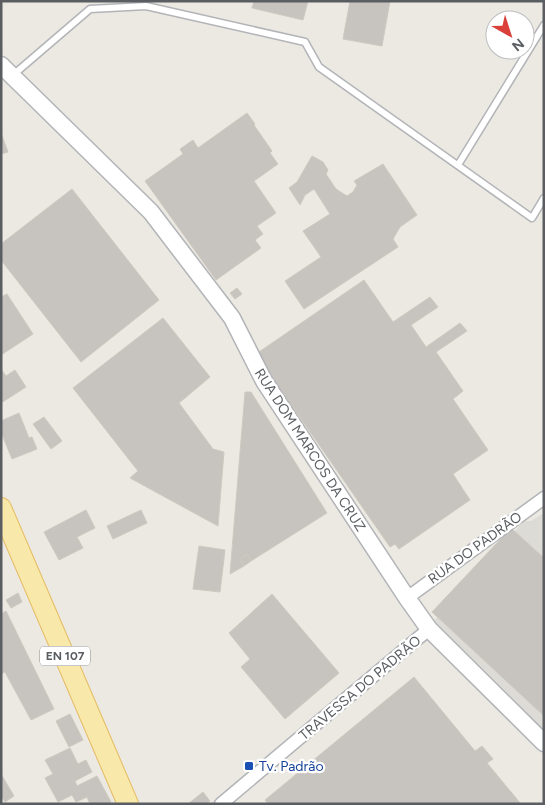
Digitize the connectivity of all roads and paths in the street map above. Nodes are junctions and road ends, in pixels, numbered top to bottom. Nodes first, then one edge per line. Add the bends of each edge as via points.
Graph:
1 (544, 25) edge
2 (7, 71) edge
3 (458, 165) junction
4 (544, 198) edge
5 (544, 498) edge
6 (1, 508) edge
7 (406, 598) junction
8 (429, 629) junction
9 (544, 744) edge
10 (128, 804) edge
11 (221, 804) edge

1 - 3 lane
2 - 3 lane via 90,9 146,6 305,42 320,66
2 - 7 street, RUA DOM MARCOS DA CRUZ via 151,212 232,318 264,381
3 - 4 lane via 532,218
5 - 7 street, RUA DO PADRÃO
6 - 10 main road, EN 107
7 - 8 street, RUA DOM MARCOS DA CRUZ
8 - 9 street, RUA DOM MARCOS DA CRUZ
8 - 11 street, TRAVESSA DO PADRÃO

